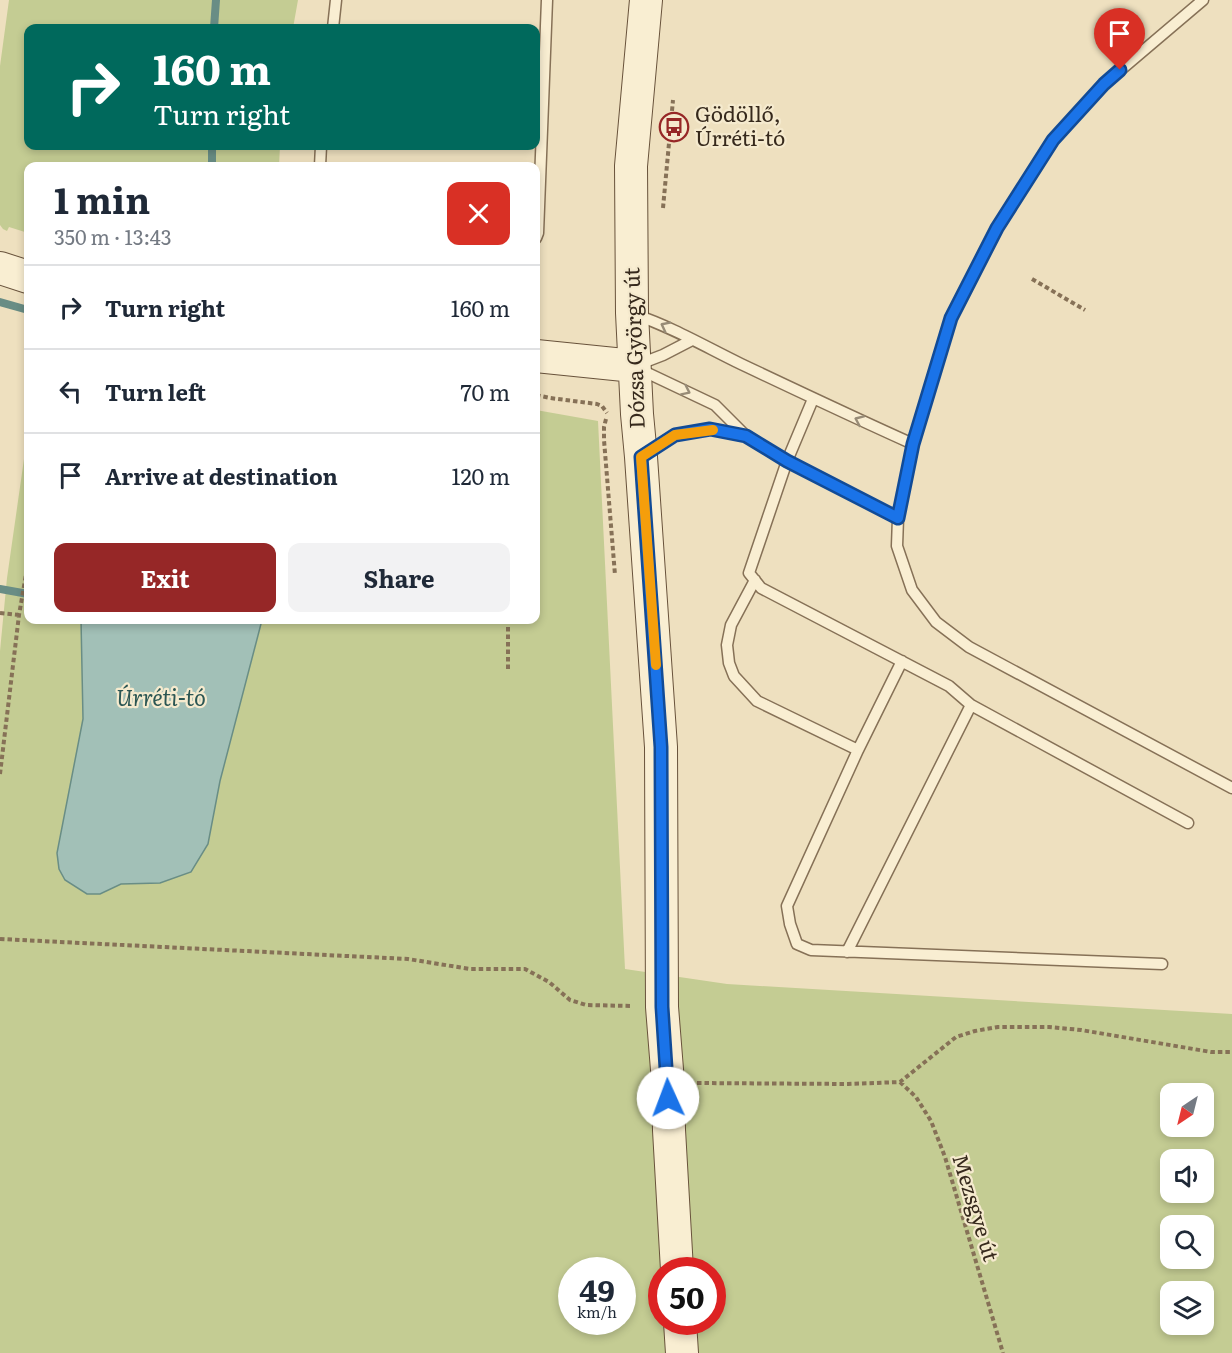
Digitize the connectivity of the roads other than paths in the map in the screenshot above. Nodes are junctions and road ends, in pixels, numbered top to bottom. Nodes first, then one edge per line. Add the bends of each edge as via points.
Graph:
1 (336, 0) edge
2 (547, 0) edge
3 (646, 0) edge
4 (1203, 0) edge
5 (333, 24) edge
6 (540, 181) edge
7 (0, 268) edge
8 (24, 276) edge
9 (632, 313) junction
10 (692, 340) junction
11 (540, 356) edge
12 (634, 366) junction
13 (813, 399) junction
14 (746, 436) junction
15 (913, 444) junction
16 (641, 457) junction
17 (787, 461) junction
18 (898, 518) junction
19 (755, 580) junction
20 (902, 661) junction
21 (971, 705) junction
22 (858, 750) junction
23 (1232, 788) edge
24 (1188, 823) dead end
25 (847, 952) junction
26 (1162, 964) dead end
27 (676, 1257) edge
28 (681, 1335) edge
29 (682, 1353) edge

1 - 5 lane
2 - 6 lane
3 - 9 main road, Dózsa György út via 631,166
4 - 15 lane via 1104,84 1053,140 997,228 951,318
7 - 8 main road
10 -> 9 lane
9 - 12 main road, Dózsa György út
10 - 12 lane
10 - 13 lane
11 - 12 main road
12 -> 14 lane via 715,405
12 - 16 main road, Dózsa György út
15 -> 13 lane
13 - 17 lane
14 - 16 lane via 710,429 675,435
14 - 17 lane
15 - 18 lane
16 - 27 main road, Dózsa György út via 661,747 662,1007
17 - 18 lane
17 - 19 lane via 749,573
18 - 23 lane via 897,546 912,590 936,622 969,647
19 - 20 lane via 761,588
19 - 22 lane via 732,625 727,645 734,676 757,701
20 - 21 lane via 949,686
20 - 22 lane
21 - 24 lane
21 - 25 lane
22 - 25 lane via 787,906 797,944 811,950
25 - 26 lane
28 - 29 main road

